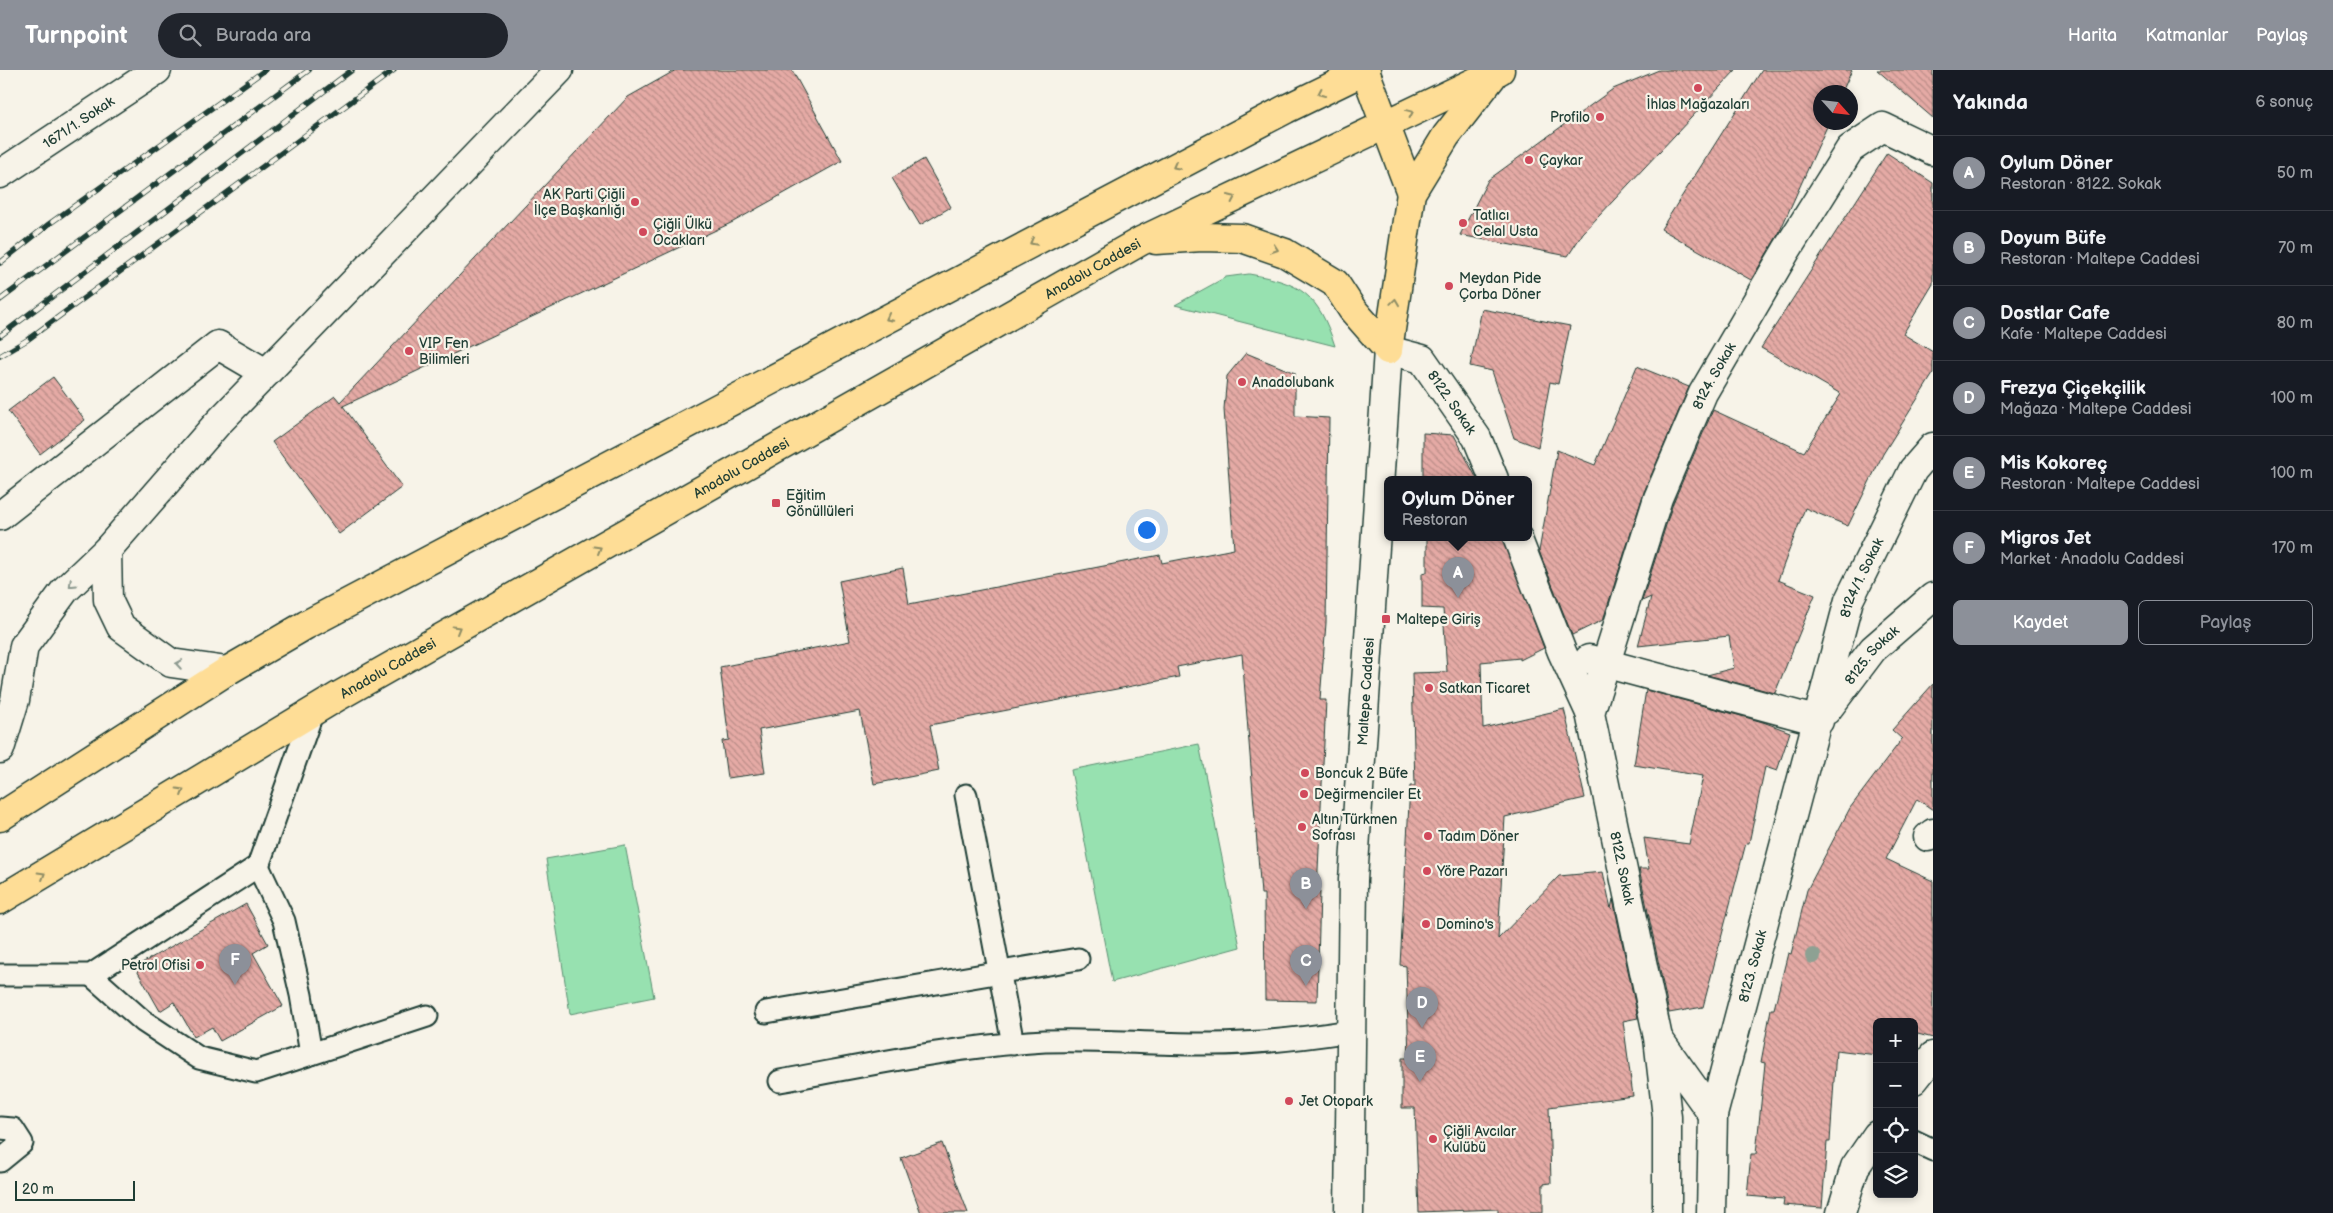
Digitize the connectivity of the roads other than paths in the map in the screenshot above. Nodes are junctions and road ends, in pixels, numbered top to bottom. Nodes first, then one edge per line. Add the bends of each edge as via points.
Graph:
1 (157, 70) edge
2 (559, 70) edge
3 (1365, 70) edge
4 (1498, 71) edge
5 (1385, 125) junction
6 (1933, 151) edge
7 (0, 174) edge
8 (1411, 193) junction
9 (1141, 241) junction
10 (1388, 350) junction
11 (266, 373) junction
12 (1933, 447) edge
13 (1493, 476) edge
14 (0, 516) edge
15 (1519, 541) edge
16 (107, 550) junction
17 (1933, 597) edge
18 (1562, 652) junction
19 (1605, 664) junction
20 (227, 671) junction
21 (313, 711) junction
22 (1590, 713) junction
23 (1819, 721) junction
24 (0, 749) edge
25 (966, 795) dead end
26 (0, 818) edge
27 (258, 866) junction
28 (0, 900) edge
29 (1078, 960) dead end
30 (999, 972) junction
31 (91, 974) junction
32 (0, 975) edge
33 (766, 1012) dead end
34 (427, 1016) dead end
35 (1351, 1031) junction
36 (1658, 1038) junction
37 (1013, 1044) junction
38 (311, 1054) junction
39 (1933, 1056) edge
40 (1918, 1075) edge
41 (780, 1081) dead end
42 (1713, 1115) junction
43 (0, 1128) edge
44 (1873, 1141) edge
45 (1918, 1143) edge
46 (1933, 1150) edge
47 (0, 1161) edge
48 (1349, 1213) edge
49 (1667, 1213) edge
50 (1711, 1213) edge
51 (1840, 1213) edge

1 - 7 street, 1671/1. Sokak
2 - 11 street
3 - 5 highway
3 -> 20 highway via 359,597
5 -> 4 highway, Anadolu Caddesi
4 - 8 highway via 1446,136
5 - 8 highway
9 -> 5 highway, Anadolu Caddesi
6 - 19 street, 8124. Sokak via 1883,127 1850,149 1703,393 1658,498
10 -> 8 highway
9 -> 10 highway via 1242,238 1285,253 1335,283 1352,309
21 -> 9 highway, Anadolu Caddesi
10 - 13 street, 8122. Sokak via 1422,359 1477,438
10 - 35 street, Maltepe Caddesi via 1353,880
11 - 14 street via 218,345
11 - 16 street
12 - 23 street, 8124/1. Sokak via 1913,470 1849,600
15 - 18 street, 8122. Sokak
20 -> 16 street via 171,663 121,627 108,600
16 -> 24 street via 65,590 24,646 15,700
17 - 23 street, 8125. Sokak via 1873,649
18 - 19 street
18 - 22 street, 8122. Sokak
19 - 22 street, 8124. Sokak
19 - 23 street
20 - 26 highway
21 - 27 lane
28 -> 21 highway, Anadolu Caddesi
22 - 36 street, 8122. Sokak
23 - 42 street, 8123. Sokak
25 - 30 lane
27 - 31 lane
27 - 38 lane via 284,921
29 - 30 lane
30 - 33 lane
30 - 37 lane
31 - 32 lane
31 - 38 lane via 143,1021 199,1058 256,1072
34 - 38 lane
35 - 37 lane via 1247,1043 1107,1041
35 - 48 street, Maltepe Caddesi
36 - 42 street
36 - 49 street, 8122. Sokak via 1667,1117
37 - 41 lane via 934,1052
39 - 40 street
42 - 50 street, 8123. Sokak
43 - 47 lane via 13,1129 22,1143
44 - 51 street via 1856,1167
45 - 46 lane

